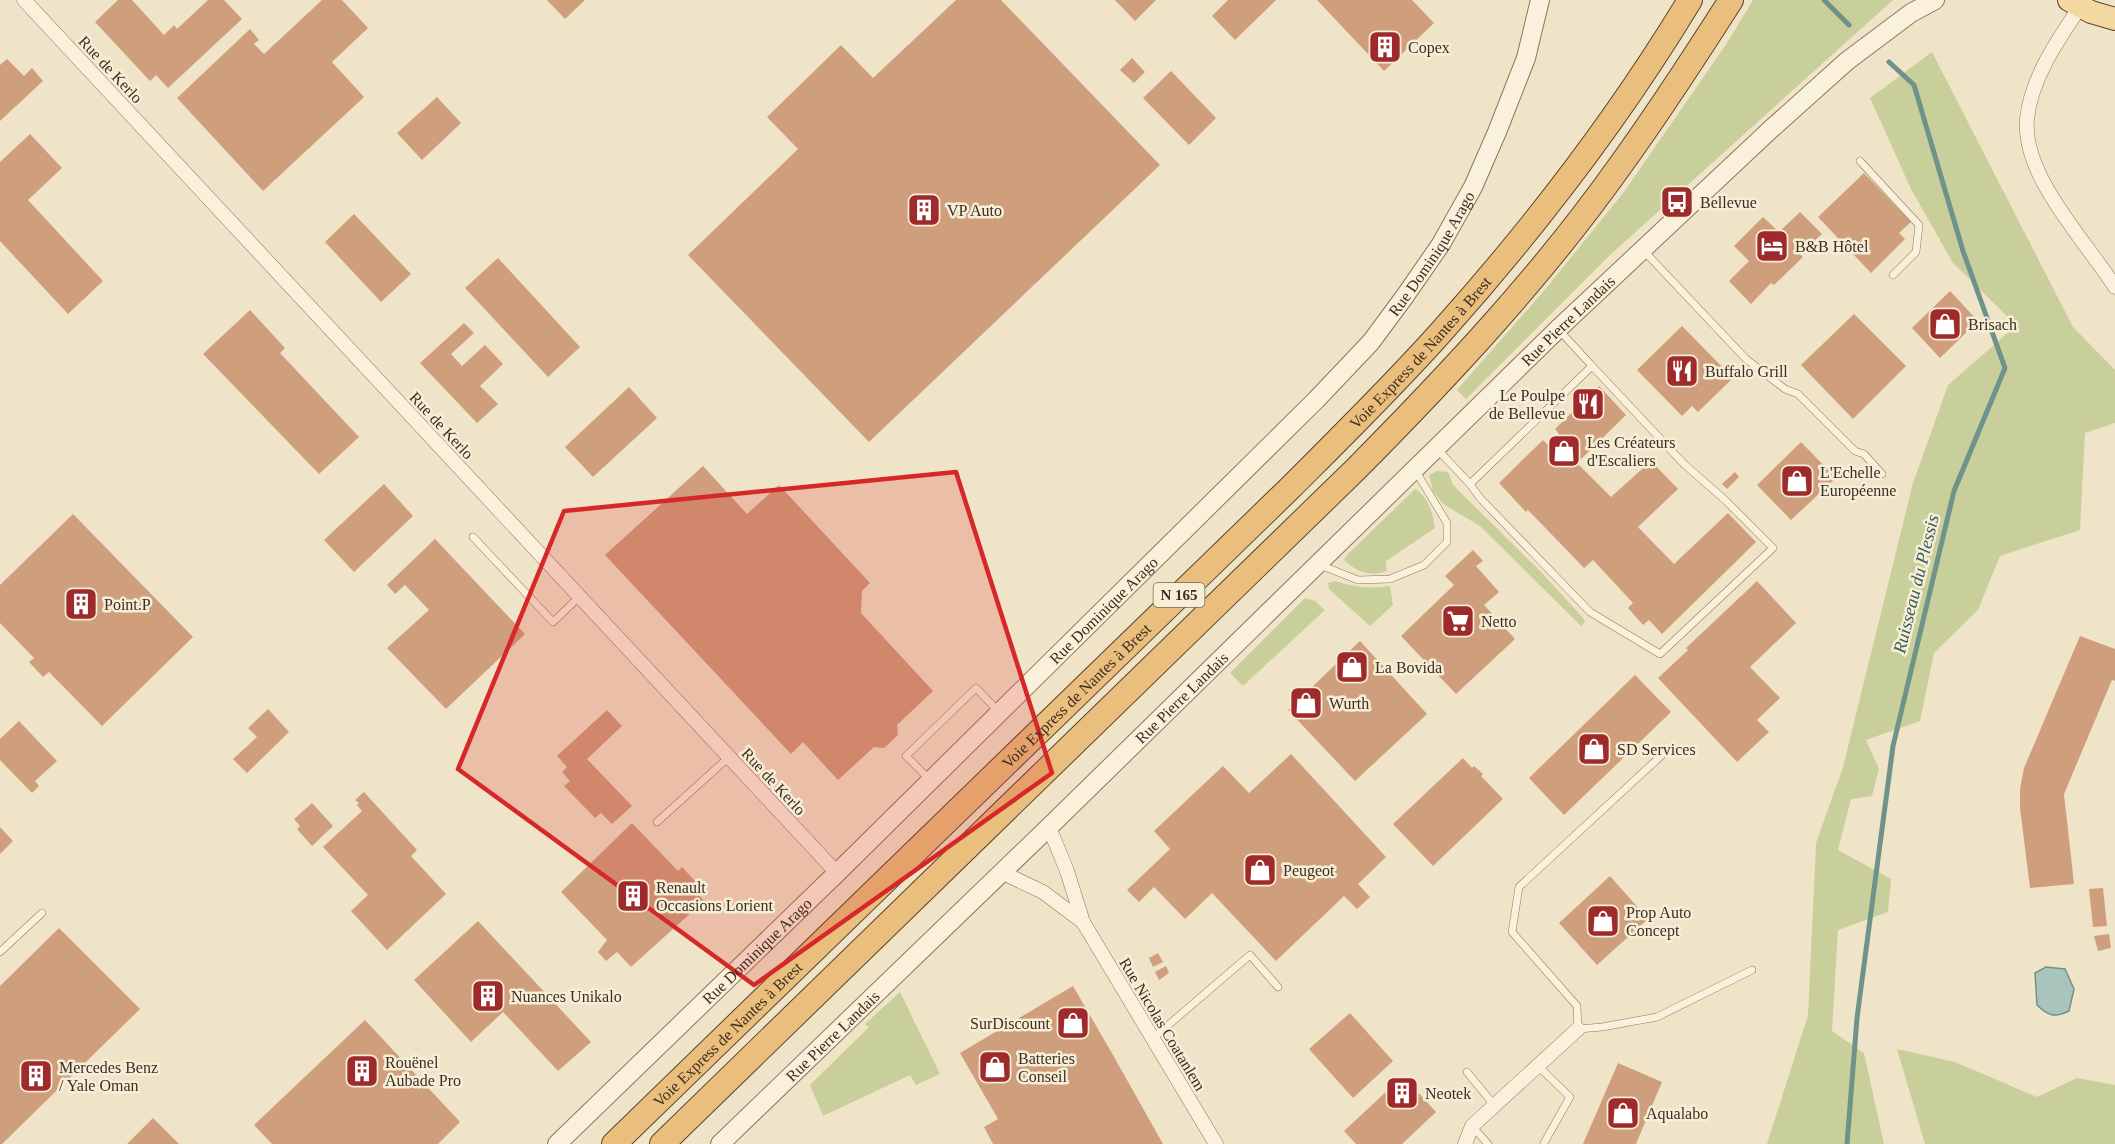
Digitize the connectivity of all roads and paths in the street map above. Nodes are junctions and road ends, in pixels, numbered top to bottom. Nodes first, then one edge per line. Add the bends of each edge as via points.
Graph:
1 (24, 0) edge
2 (1540, 0) edge
3 (1690, 0) edge
4 (1731, 0) edge
5 (1910, 0) edge
6 (1935, 0) edge
7 (2074, 3) edge
8 (2115, 19) edge
9 (1847, 61) junction
10 (1860, 161) dead end
11 (1642, 250) junction
12 (1893, 275) dead end
13 (2115, 287) edge
14 (1558, 329) junction
15 (1593, 366) junction
16 (1437, 449) junction
17 (1415, 470) junction
18 (1882, 474) dead end
19 (1470, 484) junction
20 (472, 537) dead end
21 (1318, 564) junction
22 (579, 597) junction
23 (999, 712) junction
24 (1662, 755) dead end
25 (729, 757) junction
26 (930, 781) junction
27 (657, 822) dead end
28 (1049, 827) junction
29 (1001, 872) junction
30 (837, 873) junction
31 (42, 913) dead end
32 (1083, 922) junction
33 (0, 952) edge
34 (1752, 970) dead end
35 (1278, 987) dead end
36 (1578, 1029) junction
37 (1152, 1039) junction
38 (1538, 1066) junction
39 (1467, 1072) dead end
40 (1494, 1106) junction
41 (1472, 1126) junction
42 (1544, 1143) edge
43 (557, 1144) edge
44 (614, 1144) edge
45 (662, 1144) edge
46 (720, 1144) edge
47 (1216, 1144) edge
48 (1465, 1144) edge
49 (1488, 1144) edge

1 - 22 street, Rue de Kerlo
2 - 23 street, Rue Dominique Arago via 1526,58 1473,187 1441,244 1371,342
3 - 44 highway, Voie Express de Nantes à Brest / N 165 via 1575,170 1426,349 1290,488
4 - 45 highway, Voie Express de Nantes à Brest / N 165 via 1616,172 1485,333 1408,416
5 - 9 street, Rue Pierre Landais via 1882,22
6 - 9 street, Rue Pierre Landais
7 - 8 main road
7 - 13 street via 2032,95 2027,118 2028,145 2038,173
9 - 11 street, Rue Pierre Landais
10 - 12 lane via 1919,225 1916,252
11 - 14 street, Rue Pierre Landais
11 - 18 lane via 1746,359 1785,389 1798,394
14 - 15 lane
14 - 16 street, Rue Pierre Landais
15 - 19 lane
15 - 19 lane via 1684,464 1773,548 1660,654 1590,612
16 - 17 street, Rue Pierre Landais
16 - 19 lane
17 - 21 street, Rue Pierre Landais
17 - 21 lane via 1447,523 1448,542 1424,565 1390,579 1358,580
20 - 22 lane via 553,622
21 - 28 street, Rue Pierre Landais
22 - 25 street, Rue de Kerlo
23 - 26 street, Rue Dominique Arago
23 - 26 lane via 976,688 906,756
24 - 36 lane via 1519,886 1512,932 1577,1006
25 - 27 lane
25 - 30 street, Rue de Kerlo
26 - 30 street, Rue Dominique Arago
28 - 29 street, Rue Pierre Landais
28 - 32 street, Rue Nicolas Coatanlem
29 - 32 street, Rue Nicolas Coatanlem via 1043,892
29 - 46 street, Rue Pierre Landais
30 - 43 street, Rue Dominique Arago
31 - 33 lane
32 - 37 street, Rue Nicolas Coatanlem
34 - 36 lane via 1658,1017
35 - 37 lane via 1250,955
36 - 38 street
37 - 47 street, Rue Nicolas Coatanlem
38 - 40 street
38 - 42 lane via 1570,1097
39 - 40 lane
40 - 41 street
41 - 48 street
41 - 49 lane

